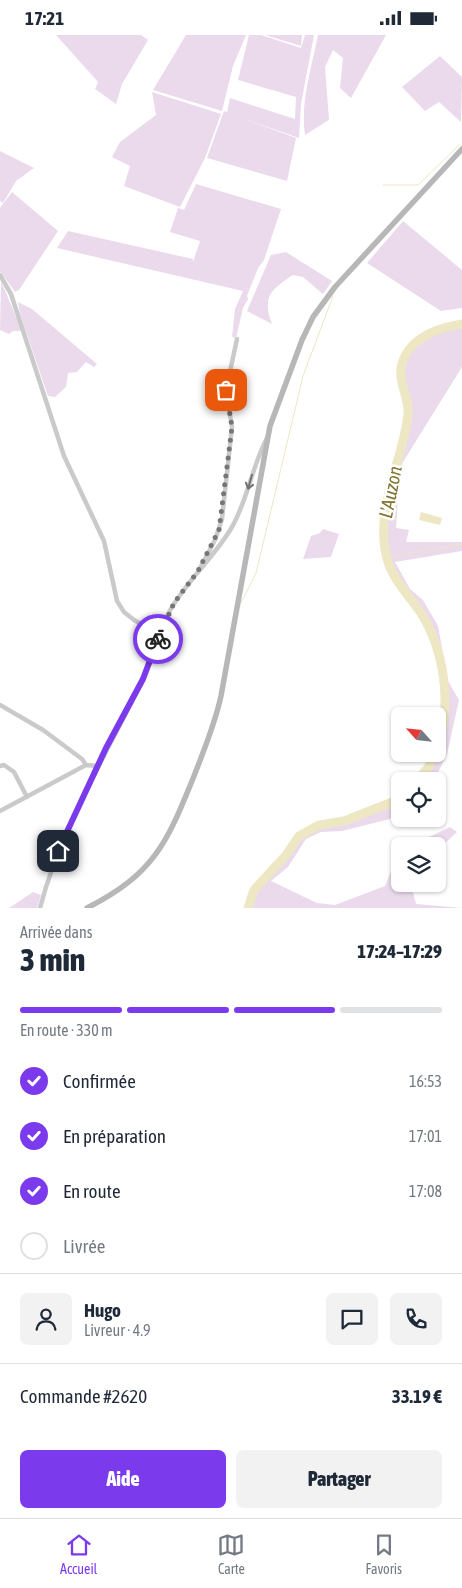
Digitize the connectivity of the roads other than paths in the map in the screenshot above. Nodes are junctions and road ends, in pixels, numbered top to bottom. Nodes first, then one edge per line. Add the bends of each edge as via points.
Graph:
1 (462, 149) edge
2 (0, 275) edge
3 (237, 339) dead end
4 (268, 437) junction
5 (198, 571) junction
6 (160, 635) junction
7 (0, 705) edge
8 (86, 765) junction
9 (0, 766) edge
10 (98, 766) junction
11 (27, 797) junction
12 (0, 811) edge
13 (40, 908) edge
14 (87, 908) edge

1 - 4 main road via 320,307 302,340
2 - 6 street via 11,294 64,456 104,541 117,601 134,620
3 - 5 street via 226,390 232,427 222,519
4 -> 5 street via 231,529
4 - 14 main road via 217,711 189,788 165,842 151,861 126,884
5 - 6 street via 174,603
6 - 10 street via 143,679
7 - 8 street via 43,730
8 - 10 street
8 - 11 street
9 - 11 street via 14,772
10 - 13 street via 53,862
11 - 12 street

